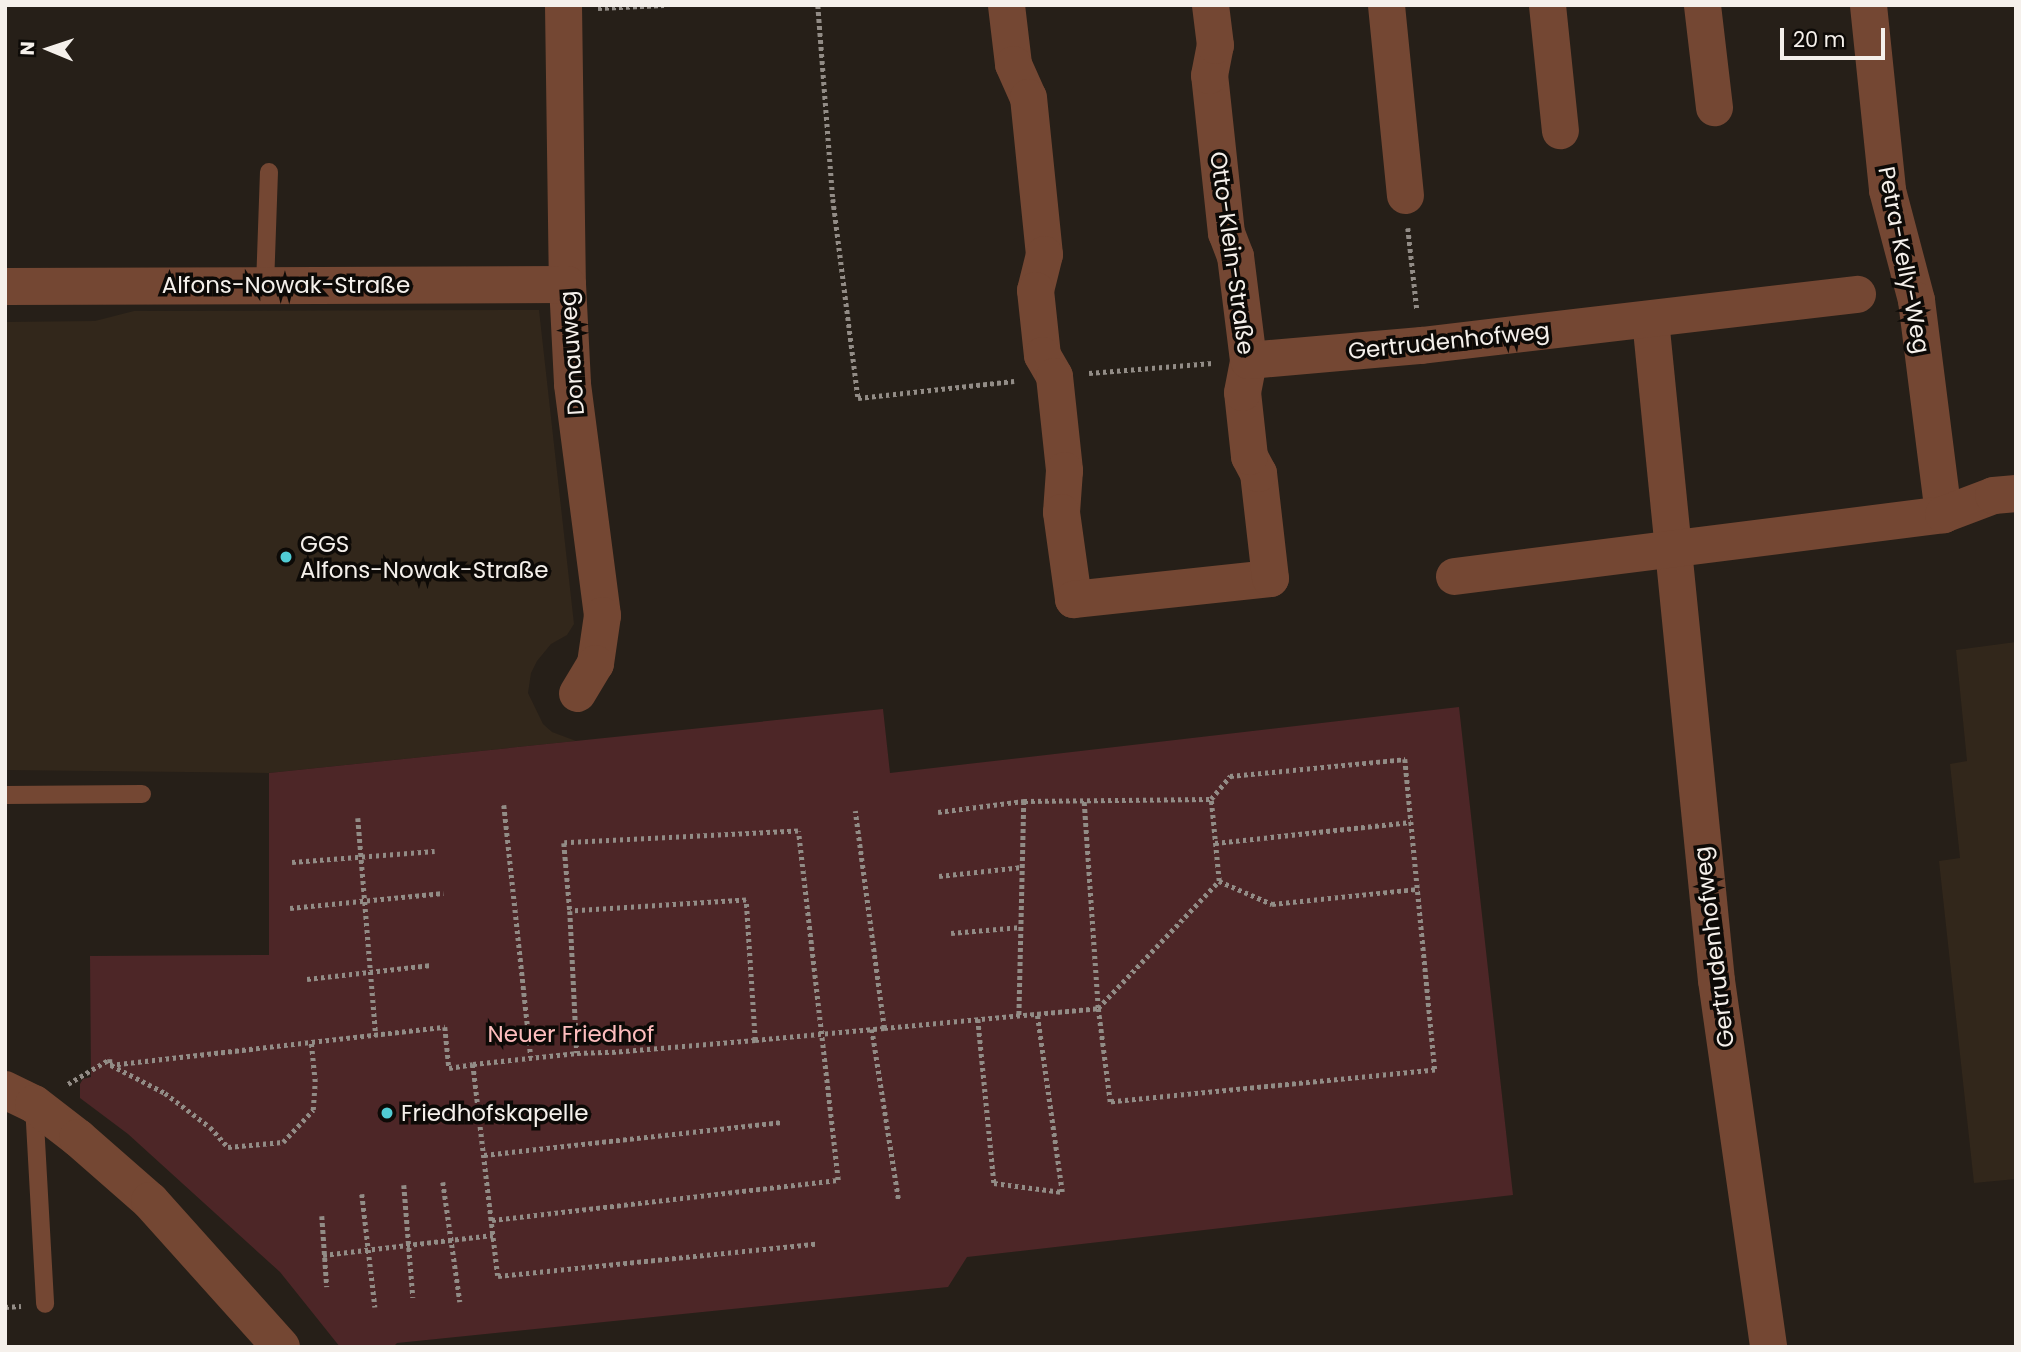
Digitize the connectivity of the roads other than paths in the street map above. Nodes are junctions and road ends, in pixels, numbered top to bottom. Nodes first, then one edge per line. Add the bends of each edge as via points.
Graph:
1 (1006, 5) edge
2 (1210, 5) edge
3 (1386, 5) edge
4 (1547, 5) edge
5 (1702, 5) edge
6 (1868, 5) edge
7 (563, 7) edge
8 (1714, 107) dead end
9 (1560, 130) dead end
10 (269, 172) dead end
11 (1405, 195) road end
12 (567, 284) junction
13 (5, 286) edge
14 (265, 286) junction
15 (1857, 294) dead end
16 (1650, 319) junction
17 (1248, 360) junction
18 (2016, 493) edge
19 (1943, 514) junction
20 (1672, 547) junction
21 (1454, 576) dead end
22 (577, 694) dead end
23 (142, 794) dead end
24 (5, 795) edge
25 (20, 1097) edge
26 (45, 1304) dead end
27 (281, 1347) edge
28 (1768, 1347) edge

1 - 17 street, Otto-Klein-Straße via 1013,64 1028,97 1044,254 1035,290 1042,355 1054,376 1064,470 1061,512 1073,599 1270,578 1258,473 1249,456 1242,392
2 - 17 street, Otto-Klein-Straße via 1214,45 1209,75 1226,233 1235,256
3 - 11 street
4 - 9 street
5 - 8 street
6 - 19 street, Petra-Kelly-Weg via 1887,190 1916,300
7 - 12 street, Donauweg
10 - 14 lane
12 - 14 street, Alfons-Nowak-Straße
12 - 22 street, Donauweg via 572,384 602,615 595,663
13 - 14 street, Alfons-Nowak-Straße
15 - 16 street, Gertrudenhofweg
16 - 17 street, Gertrudenhofweg
16 - 20 street, Gertrudenhofweg
18 - 19 street via 1993,495
19 - 20 street
20 - 21 street
20 - 28 street, Gertrudenhofweg via 1716,980
23 - 24 lane
25 - 26 lane
25 - 27 street via 150,1201

